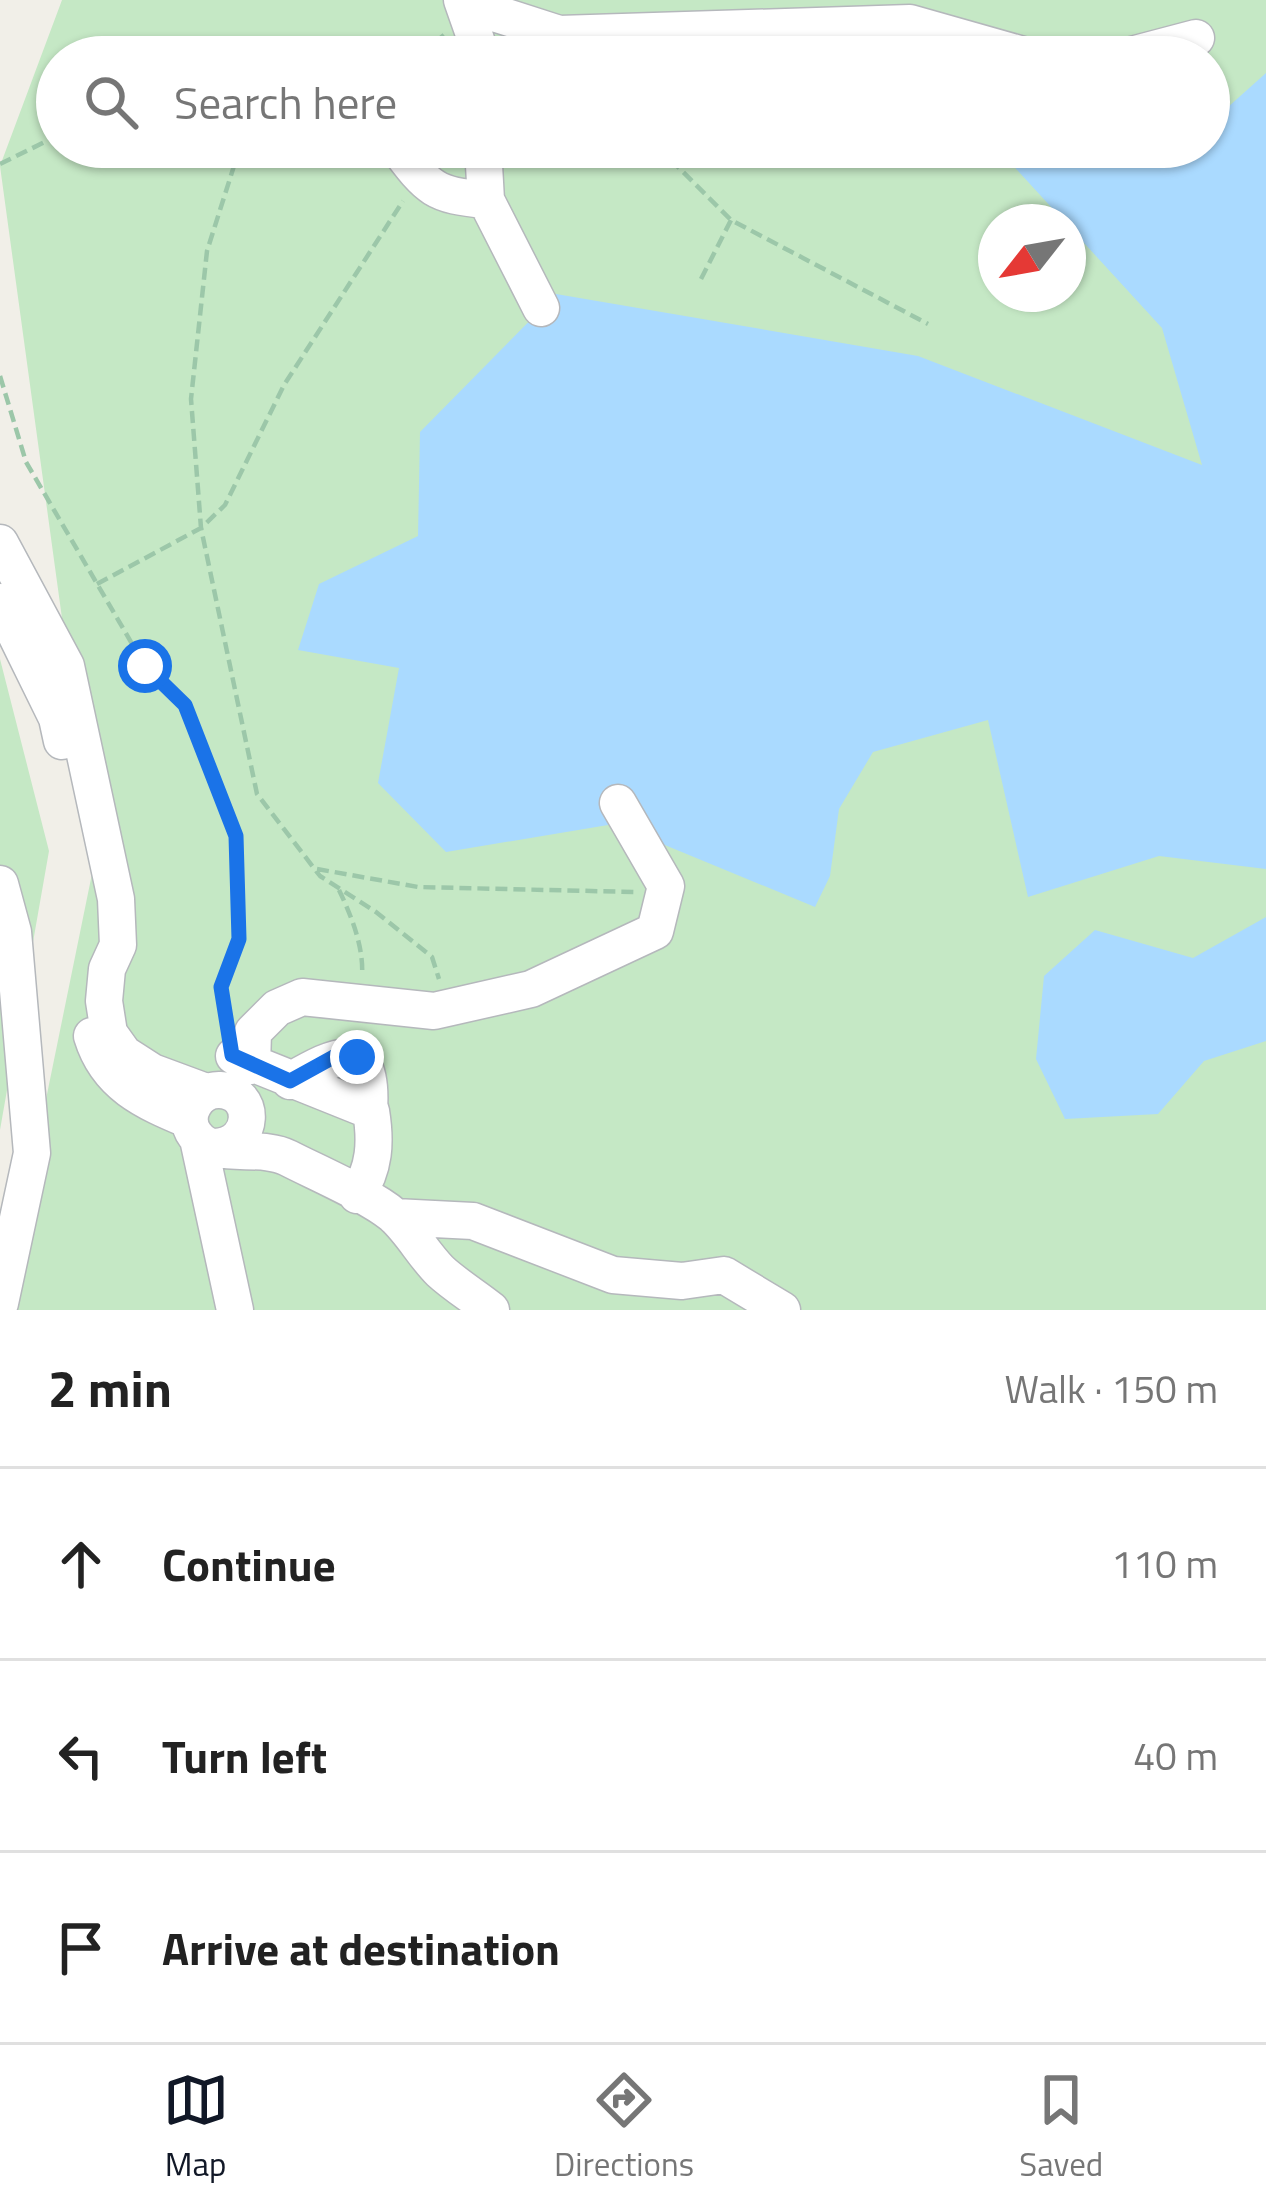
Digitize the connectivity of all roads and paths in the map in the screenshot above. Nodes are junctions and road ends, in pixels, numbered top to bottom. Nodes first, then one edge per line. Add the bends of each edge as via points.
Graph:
1 (463, 0) edge
2 (475, 0) edge
3 (475, 36) edge
4 (956, 36) edge
5 (36, 146) edge
6 (0, 164) edge
7 (233, 168) edge
8 (413, 168) edge
9 (484, 168) edge
10 (679, 168) edge
11 (419, 177) junction
12 (486, 200) junction
13 (730, 220) junction
14 (701, 279) dead end
15 (542, 308) dead end
16 (928, 324) dead end
17 (0, 376) edge
18 (201, 529) junction
19 (0, 543) edge
20 (97, 584) junction
21 (0, 602) edge
22 (618, 803) dead end
23 (314, 869) junction
24 (0, 884) edge
25 (338, 888) junction
26 (664, 893) junction
27 (359, 1006) junction
28 (444, 1007) junction
29 (242, 1060) junction
30 (202, 1125) junction
31 (357, 1195) junction
32 (395, 1217) junction
33 (636, 1294) edge
34 (0, 1303) edge
35 (235, 1310) edge
36 (491, 1310) edge
37 (782, 1310) edge

1 - 3 lane
2 - 4 lane via 559,34 910,23
5 - 6 path
7 - 18 path via 207,251 191,399
8 - 11 lane
9 - 12 lane
10 - 13 path
11 - 12 lane via 444,196
11 - 18 path via 284,385 225,505
12 - 15 lane
13 - 14 path
13 - 16 path
17 - 20 path via 26,462
18 - 20 path
18 - 23 path via 257,794
19 - 30 lane via 66,666 116,899 118,945 104,1000 109,1033
20 - 29 path via 145,666 185,705 236,836 239,939 221,987
21 - 30 lane via 57,718 103,922 87,1002 99,1060 123,1088
22 - 26 lane via 650,852
23 - 25 path
23 - 26 path via 418,887
24 - 34 lane via 13,932 32,1153
25 - 27 path via 363,964
25 - 28 path via 431,957
26 - 28 lane via 655,931 531,989
27 - 28 lane
27 - 29 lane via 302,997 277,1008 253,1032
29 - 31 lane via 369,1110 374,1156
30 - 31 lane via 229,1153 281,1155
30 - 35 lane
31 - 32 lane
32 - 33 lane via 473,1221 614,1275
32 - 36 lane via 441,1271
33 - 37 lane via 724,1275

